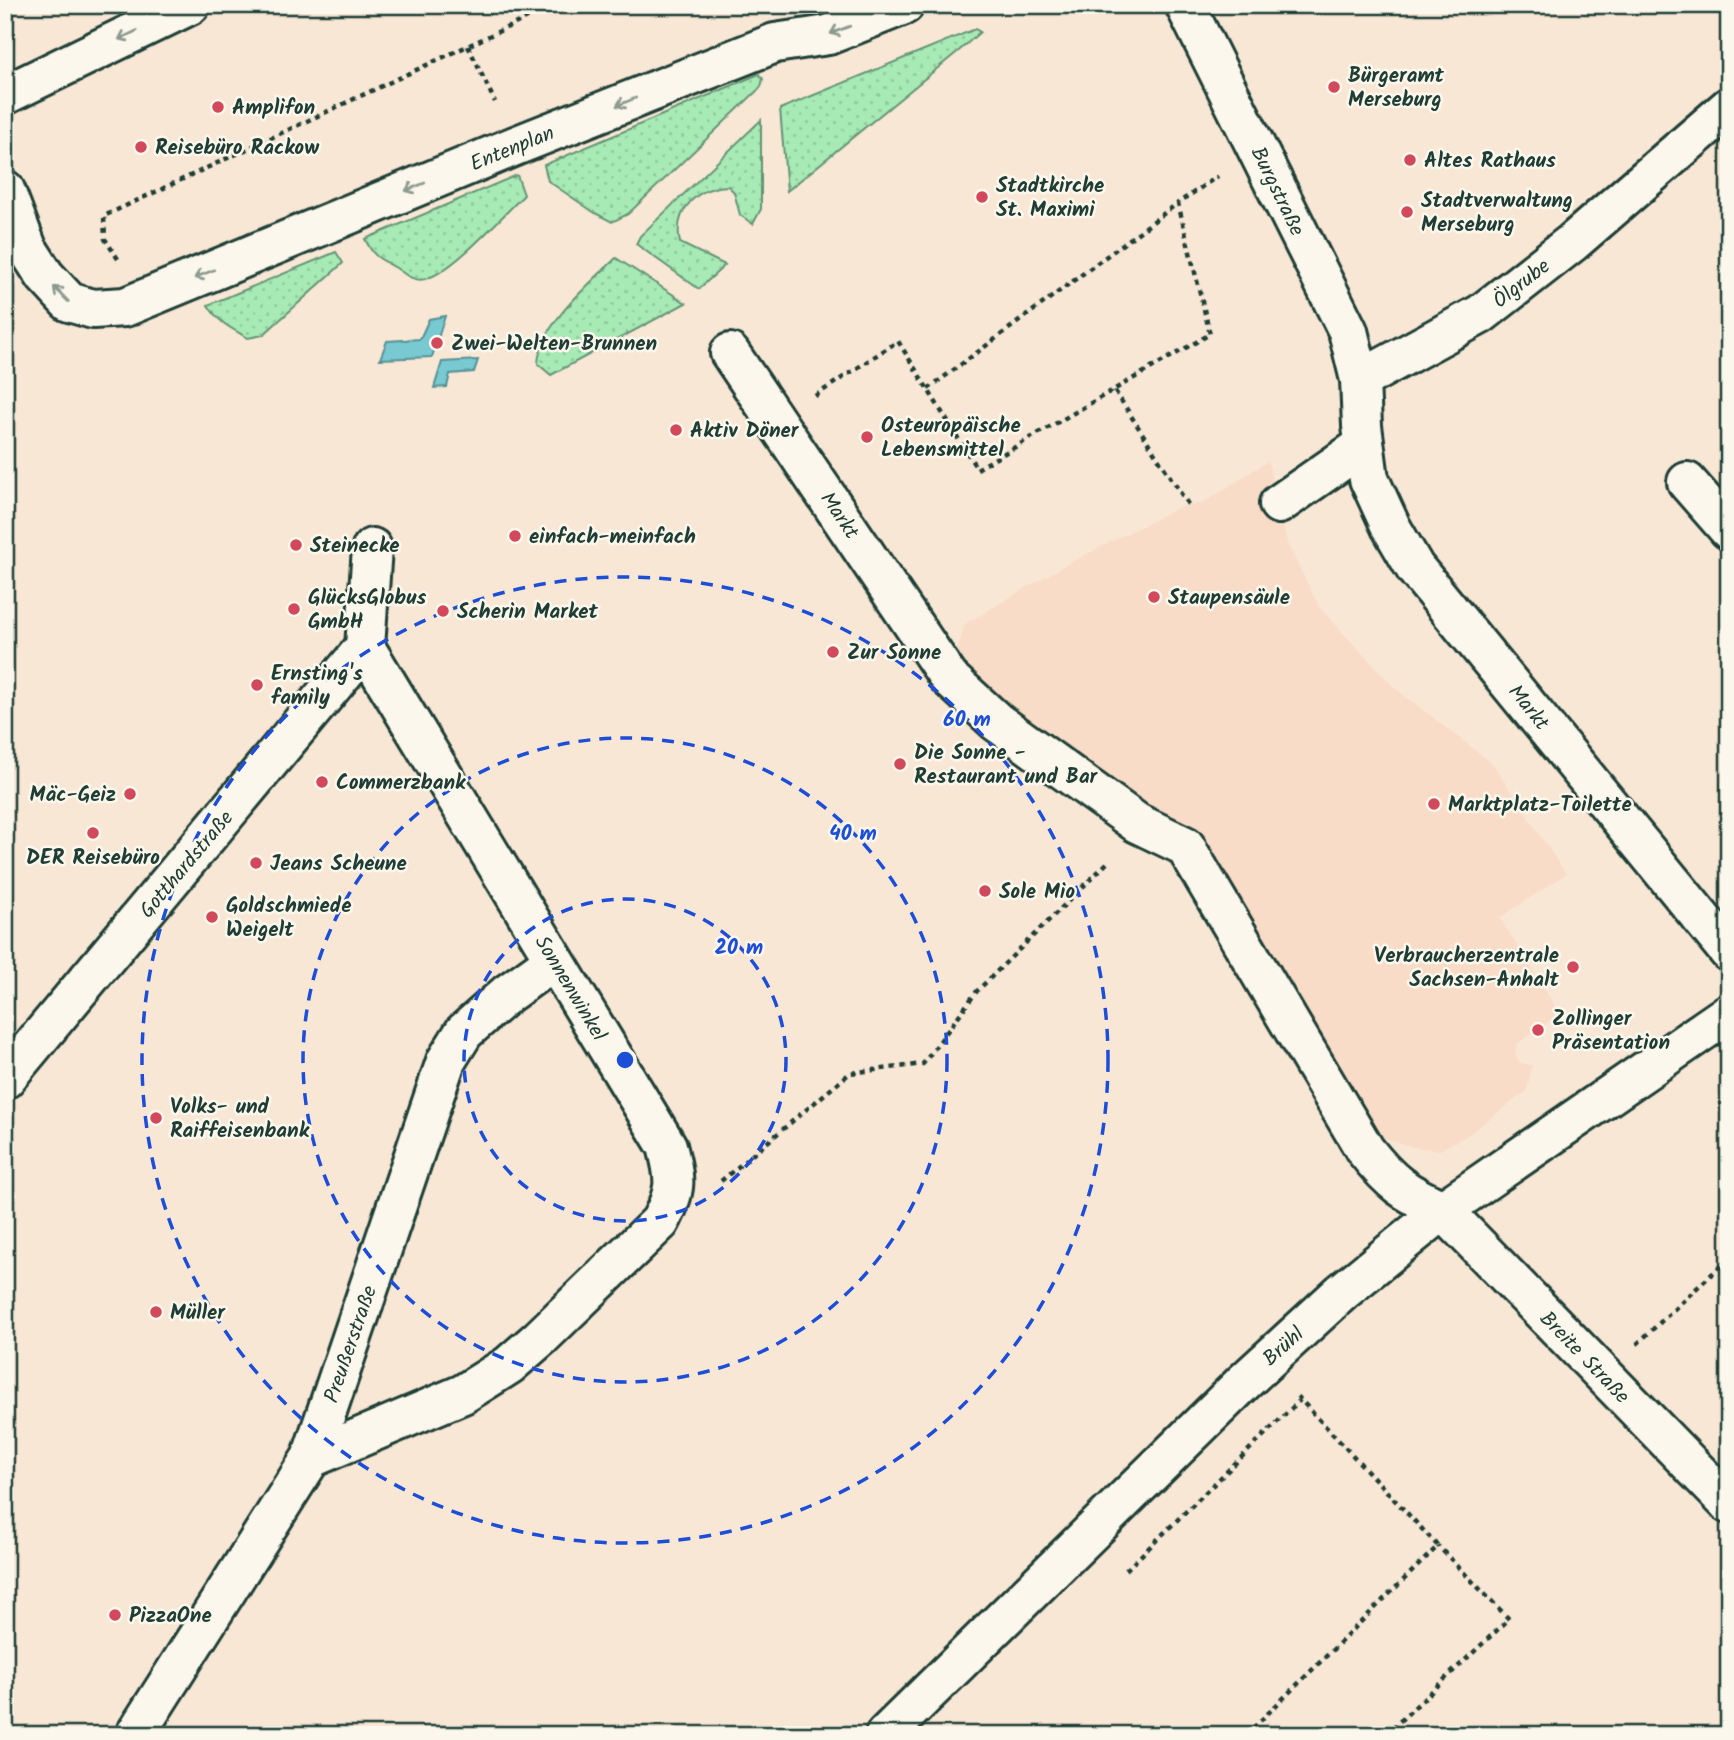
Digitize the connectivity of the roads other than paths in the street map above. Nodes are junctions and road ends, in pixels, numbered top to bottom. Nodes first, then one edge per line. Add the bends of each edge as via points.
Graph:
1 (190, 5) edge
2 (904, 5) edge
3 (1185, 5) edge
4 (5, 95) edge
5 (1729, 107) edge
6 (5, 190) edge
7 (16, 256) edge
8 (730, 354) dead end
9 (1360, 380) junction
10 (1364, 445) junction
11 (1687, 482) dead end
12 (1279, 504) dead end
13 (1729, 530) edge
14 (372, 548) dead end
15 (365, 647) junction
16 (1729, 952) edge
17 (553, 961) junction
18 (1729, 1013) edge
19 (5, 1079) edge
20 (1443, 1210) junction
21 (311, 1458) junction
22 (1729, 1504) edge
23 (135, 1735) edge
24 (885, 1735) edge

1 -> 4 street
2 -> 7 street, Entenplan via 828,35 775,43 125,307 93,309 69,302 45,276
3 - 9 street, Burgstraße via 1348,331
5 - 9 street, Ölgrube via 1573,242 1481,314
6 - 7 street
8 - 20 street, Markt via 949,678 997,722 1144,827 1185,846 1366,1150 1401,1189
9 - 10 street, Markt
10 - 12 street
10 - 16 street, Markt via 1369,479 1415,568
11 - 13 street
14 - 15 street
15 - 17 street, Sonnenwinkel
15 - 19 street, Gotthardstraße
17 - 21 street, Preußerstraße via 464,1032 446,1061
17 - 21 street, Sonnenwinkel via 667,1146 675,1186 670,1204 642,1241 509,1365 463,1394
18 - 20 street, Brühl
20 - 22 street, Breite Straße
20 - 24 street, Brühl via 1265,1362
21 - 23 street, Preußerstraße

